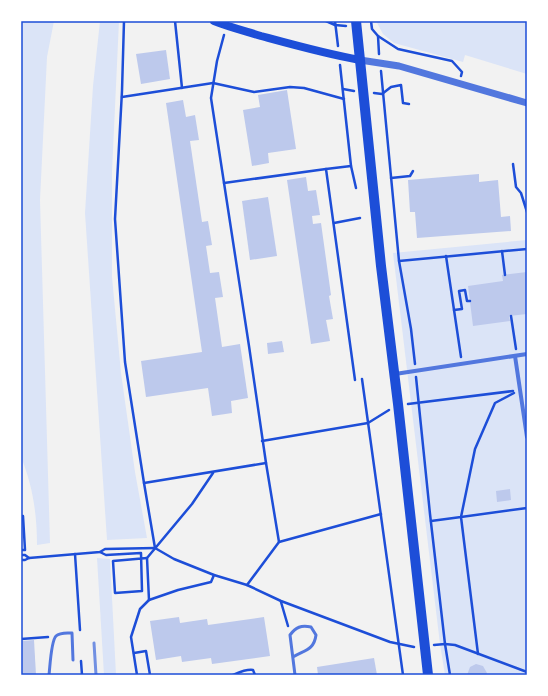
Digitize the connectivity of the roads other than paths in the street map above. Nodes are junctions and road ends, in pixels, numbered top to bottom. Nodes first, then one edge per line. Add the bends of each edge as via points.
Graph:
1 (214, 21) edge
2 (356, 21) edge
3 (360, 60) junction
4 (527, 103) edge
5 (527, 354) edge
6 (516, 356) junction
7 (395, 374) junction
8 (527, 437) edge
9 (293, 657) junction
10 (73, 660) dead end
11 (49, 675) edge
12 (295, 675) edge
13 (428, 675) edge

1 - 3 main road via 297,46
2 - 3 main road
3 - 4 street via 399,66
3 - 7 main road
5 - 6 street
6 - 7 street
6 - 8 street
7 - 13 main road
9 - 9 lane via 290,635 295,628 311,627 316,635 315,643 310,649
9 - 12 lane
10 - 11 lane via 72,633 57,635

